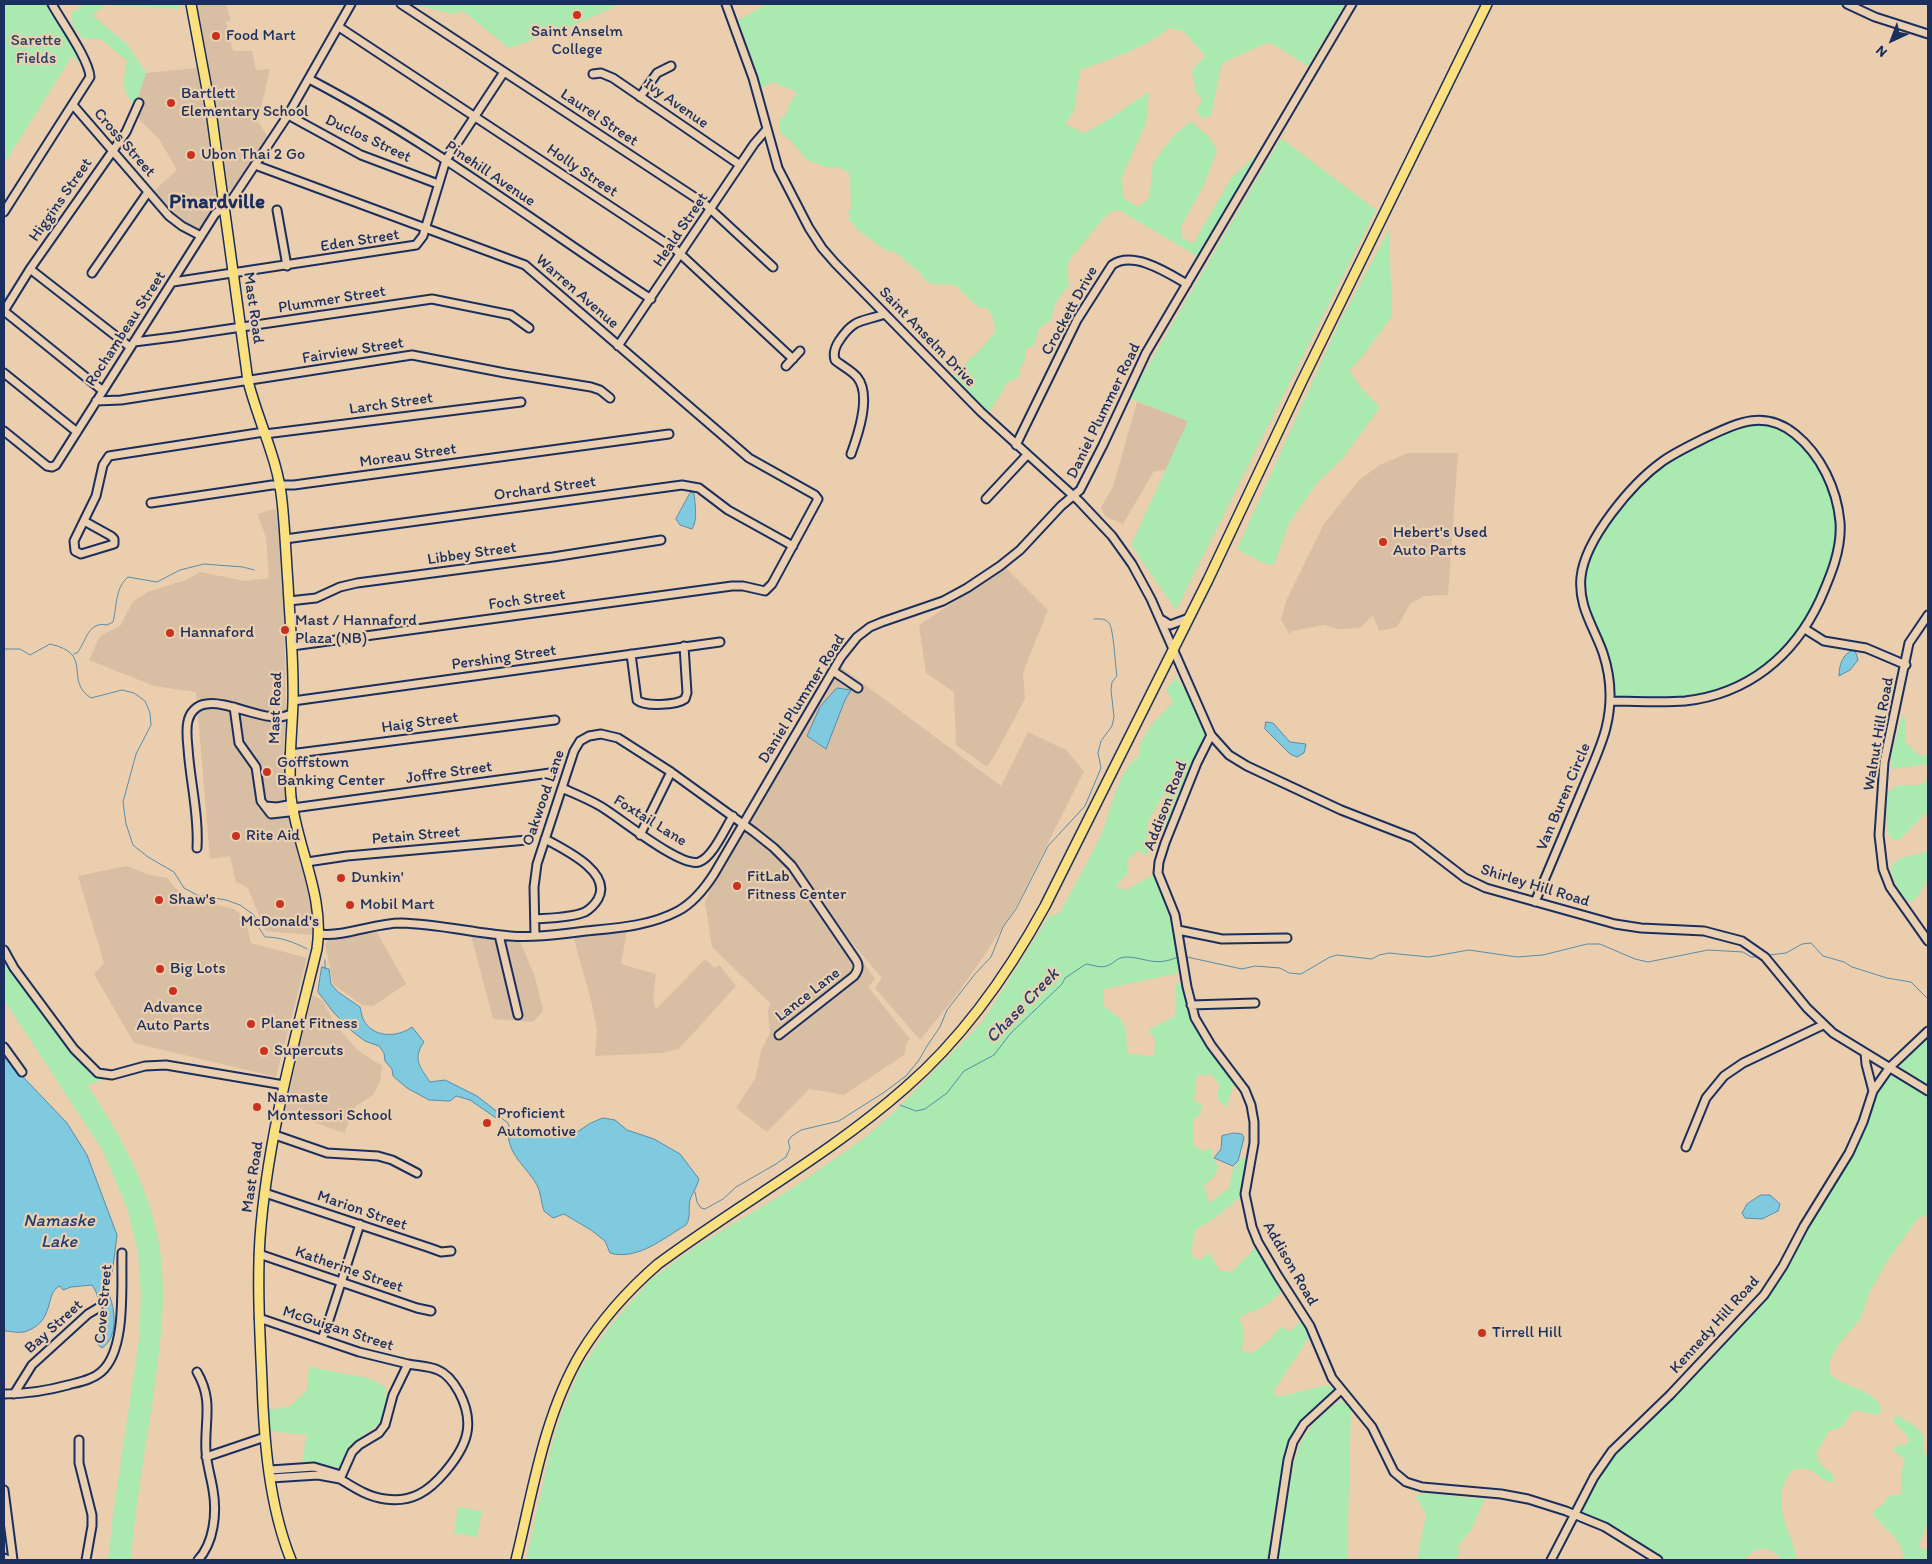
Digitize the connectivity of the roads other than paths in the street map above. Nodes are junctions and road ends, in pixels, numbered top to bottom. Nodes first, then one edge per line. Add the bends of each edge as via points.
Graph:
1 (52, 4) edge
2 (191, 4) edge
3 (352, 4) edge
4 (401, 4) edge
5 (726, 4) edge
6 (1352, 4) edge
7 (1487, 4) edge
8 (1847, 4) edge
9 (339, 27) junction
10 (1928, 34) edge
11 (671, 66) dead end
12 (504, 72) junction
13 (593, 74) dead end
14 (310, 79) junction
15 (640, 97) junction
16 (139, 103) dead end
17 (73, 105) junction
18 (288, 115) junction
19 (474, 117) junction
20 (767, 129) junction
21 (112, 150) junction
22 (446, 160) junction
23 (255, 165) junction
24 (740, 165) junction
25 (438, 184) junction
26 (148, 192) junction
27 (225, 206) junction
28 (711, 209) junction
29 (277, 210) dead end
30 (4, 212) edge
31 (426, 227) junction
32 (201, 236) junction
33 (681, 254) junction
34 (287, 266) junction
35 (773, 266) dead end
36 (30, 269) junction
37 (92, 273) dead end
38 (233, 274) junction
39 (173, 282) junction
40 (1187, 284) junction
41 (651, 299) junction
42 (4, 311) edge
43 (885, 314) junction
44 (240, 328) junction
45 (529, 328) dead end
46 (132, 344) junction
47 (618, 346) junction
48 (800, 351) dead end
49 (793, 359) junction
50 (786, 366) dead end
51 (4, 373) edge
52 (248, 381) junction
53 (103, 391) junction
54 (610, 398) dead end
55 (96, 401) junction
56 (521, 402) dead end
57 (4, 431) edge
58 (77, 432) junction
59 (265, 433) junction
60 (669, 434) dead end
61 (1016, 445) junction
62 (851, 454) dead end
63 (1027, 454) junction
64 (280, 485) junction
65 (1073, 496) junction
66 (986, 499) dead end
67 (151, 503) dead end
68 (84, 521) junction
69 (285, 539) junction
70 (661, 540) dead end
71 (793, 546) junction
72 (289, 601) junction
73 (1928, 615) edge
74 (1189, 618) junction
75 (1161, 619) junction
76 (1805, 629) junction
77 (720, 642) dead end
78 (292, 646) junction
79 (684, 646) junction
80 (1173, 648) junction
81 (631, 654) junction
82 (1906, 665) junction
83 (833, 671) junction
84 (858, 688) dead end
85 (1610, 700) junction
86 (293, 701) junction
87 (234, 708) junction
88 (292, 713) junction
89 (555, 720) dead end
90 (1211, 735) junction
91 (290, 754) junction
92 (671, 772) junction
93 (550, 773) dead end
94 (562, 788) junction
95 (266, 806) junction
96 (293, 808) junction
97 (733, 816) junction
98 (743, 824) junction
99 (640, 835) junction
100 (545, 839) junction
101 (527, 840) dead end
102 (197, 848) dead end
103 (307, 862) junction
104 (1535, 902) junction
105 (535, 919) junction
106 (1178, 930) junction
107 (319, 934) junction
108 (499, 935) junction
109 (535, 936) junction
110 (1287, 938) dead end
111 (1928, 941) edge
112 (4, 950) edge
113 (854, 976) joint
114 (1255, 1003) dead end
115 (1191, 1005) junction
116 (518, 1015) dead end
117 (1823, 1024) junction
118 (1928, 1031) edge
119 (779, 1035) dead end
120 (4, 1047) edge
121 (1865, 1053) junction
122 (1890, 1067) junction
123 (22, 1072) dead end
124 (284, 1086) junction
125 (1873, 1091) junction
126 (1928, 1091) edge
127 (275, 1135) junction
128 (1686, 1147) dead end
129 (418, 1173) dead end
130 (265, 1193) junction
131 (360, 1224) junction
132 (451, 1251) dead end
133 (122, 1253) dead end
134 (259, 1254) junction
135 (341, 1282) junction
136 (98, 1308) dead end
137 (431, 1311) dead end
138 (259, 1318) junction
139 (322, 1339) junction
140 (408, 1364) junction
141 (197, 1372) dead end
142 (1341, 1390) junction
143 (4, 1394) edge
144 (14, 1394) junction
145 (265, 1437) junction
146 (79, 1440) dead end
147 (206, 1456) junction
148 (271, 1474) junction
149 (341, 1477) junction
150 (4, 1490) edge
151 (1575, 1513) junction
152 (4, 1558) edge
153 (11, 1560) edge
154 (86, 1560) edge
155 (198, 1560) edge
156 (291, 1560) edge
157 (516, 1560) edge
158 (1273, 1560) edge
159 (1551, 1560) edge
160 (1658, 1560) edge

1 - 17 street via 90,72
2 - 27 main road, Mast Road via 204,65
3 - 9 street, Rochambeau Street
4 - 12 street, Laurel Street
5 - 20 street, Saint Anselm Drive via 753,78
6 - 40 street, Daniel Plummer Road
7 - 74 main road
8 - 10 street
9 - 14 street, Rochambeau Street
9 - 19 street, Holly Street
11 - 15 street via 657,73
12 - 19 street, Eden Street
12 - 28 street, Laurel Street
13 - 15 street, Ivy Avenue via 608,75
14 - 18 street, Rochambeau Street
14 - 22 street, Pinehill Avenue
15 - 24 street, Ivy Avenue
16 - 21 street, Higgins Street via 129,127
17 - 21 street, Cross Street
17 - 30 street
18 - 23 street, Rochambeau Street
18 - 25 street, Duclos Street via 361,155
19 - 22 street, Eden Street
19 - 33 street, Holly Street
20 - 24 street, Heald Street
20 - 43 street, Saint Anselm Drive via 782,178 815,238
21 - 26 street, Cross Street
21 - 36 street, Higgins Street
22 - 25 street, Eden Street
22 - 41 street, Pinehill Avenue
23 - 27 street, Rochambeau Street
23 - 31 street, Warren Avenue
24 - 28 street, Heald Street
25 - 31 street, Eden Street
26 - 32 street, Cross Street via 175,221
26 - 37 street
27 - 32 street, Rochambeau Street via 215,214
27 - 38 main road, Mast Road
28 - 33 street, Heald Street
28 - 35 street, Laurel Street
29 - 34 street
31 - 34 street, Eden Street via 424,236 410,247
31 - 47 street, Warren Avenue via 525,265
32 - 39 street, Rochambeau Street
33 - 41 street, Heald Street
33 - 49 street, Holly Street
34 - 38 street, Eden Street
36 - 42 street, Higgins Street
36 - 46 street
38 - 39 street, Eden Street
38 - 44 main road, Mast Road
39 - 46 street, Rochambeau Street
40 - 61 street, Crockett Drive via 1137,260 1122,260 1112,265 1077,320
40 - 65 street, Daniel Plummer Road via 1136,374 1088,476
41 - 47 street, Heald Street
42 - 53 street
43 - 61 street, Saint Anselm Drive
43 - 62 street via 853,324 835,351 835,360 858,377 863,393 860,427
44 - 45 street, Plummer Street via 432,299 511,315
44 - 46 street, Plummer Street
44 - 52 main road, Mast Road
46 - 53 street, Rochambeau Street
47 - 71 street, Warren Avenue via 749,458 817,497
48 - 49 street
49 - 50 street
51 - 58 street
52 - 54 street, Fairview Street via 417,355 591,387
52 - 55 street, Fairview Street
52 - 59 main road, Mast Road
53 - 55 street, Rochambeau Street
55 - 58 street, Rochambeau Street
56 - 59 street, Larch Street
57 - 58 street, Rochambeau Street via 52,467
59 - 64 main road, Mast Road
59 - 68 street, Larch Street via 110,456 103,465 98,493
60 - 64 street, Moreau Street
61 - 63 street, Saint Anselm Drive
63 - 65 street, Saint Anselm Drive
63 - 66 street
64 - 67 street, Moreau Street
64 - 69 main road, Mast Road
65 - 75 street, Saint Anselm Drive via 1129,558
65 - 83 street, Daniel Plummer Road via 1020,550 984,577 942,601 862,632
68 - 68 street, Larch Street via 73,544 76,552 114,544 114,538
69 - 71 street, Orchard Street via 682,486 699,488 728,510
69 - 72 main road, Mast Road
70 - 72 street, Libbey Street via 357,583 316,598
71 - 78 street, Foch Street via 765,591 732,586
72 - 78 main road, Mast Road
73 - 82 street, Walnut Hill Road via 1911,638
74 - 75 street via 1170,625
74 - 80 main road
75 - 80 street, Saint Anselm Drive
76 - 82 street via 1824,641 1866,648
76 - 85 street, Van Buren Circle via 1767,669 1728,692 1684,701
76 - 85 street, Van Buren Circle via 1831,575 1840,541 1839,514 1833,489 1819,460 1796,434 1776,422 1742,422 1677,452 1656,467 1618,507 1590,547 1582,568 1582,603 1604,655
77 - 79 street, Pershing Street
78 - 86 main road, Mast Road
79 - 81 street, Pershing Street
79 - 81 street via 687,693 685,699 677,703 640,703 636,697
80 - 90 street, Shirley Hill Road
80 - 157 main road via 1033,929 968,1024 935,1060 880,1110 658,1264 624,1295 592,1335 554,1411
81 - 86 street, Pershing Street
82 - 111 street, Walnut Hill Road via 1884,762 1879,834 1883,868 1890,887
83 - 84 street
83 - 98 street, Daniel Plummer Road
85 - 104 street, Van Buren Circle via 1601,744
86 - 88 main road, Mast Road
87 - 88 street via 280,718
87 - 95 street via 239,743 256,767 261,800
87 - 102 street via 215,703 202,705 194,710 187,722
88 - 91 main road, Mast Road
89 - 91 street, Haig Street
90 - 104 street, Shirley Hill Road via 1224,751 1247,766 1350,814 1405,834 1479,885
90 - 106 street, Addison Road via 1191,776 1159,862 1158,873
91 - 96 main road, Mast Road
92 - 94 street, Oakwood Lane via 618,738 595,734 576,746
92 - 97 street, Oakwood Lane
92 - 99 street
93 - 96 street, Joffre Street
94 - 99 street, Foxtail Lane via 600,806
94 - 100 street, Oakwood Lane
95 - 96 street via 288,805
95 - 96 street via 271,814 289,812
96 - 103 main road, Mast Road
97 - 98 street, Oakwood Lane
97 - 99 street, Foxtail Lane via 710,854 698,862 668,851
98 - 109 street, Daniel Plummer Road via 708,883 680,910 635,925
98 - 113 street, Oakwood Lane via 782,856 800,878 859,964
100 - 105 street, Oakwood Lane via 535,876
100 - 105 street via 594,871 600,880 601,892 597,901 584,912
101 - 103 street, Petain Street
103 - 107 main road, Mast Road via 317,902
104 - 117 street, Shirley Hill Road via 1631,927 1704,931 1742,941 1765,957
105 - 109 street, Oakwood Lane
106 - 110 street via 1222,940
106 - 115 street, Addison Road
107 - 108 street, Daniel Plummer Road via 401,923
107 - 124 main road, Mast Road
108 - 109 street, Daniel Plummer Road
108 - 116 street
112 - 124 street via 74,1049 98,1073 112,1074 156,1065
113 - 119 street, Lance Lane
114 - 115 street
115 - 142 street, Addison Road via 1199,1026 1242,1085 1251,1105 1254,1143 1245,1194 1255,1235 1310,1326 1326,1366
117 - 121 street, Shirley Hill Road
117 - 128 street via 1743,1063 1724,1076 1706,1098
118 - 122 street
120 - 123 street
121 - 122 street, Shirley Hill Road
121 - 125 street
122 - 125 street, Kennedy Hill Road
122 - 126 street, Shirley Hill Road
124 - 127 main road, Mast Road
125 - 151 street, Kennedy Hill Road via 1848,1153 1764,1295 1612,1451
127 - 129 street via 327,1153 378,1156
127 - 130 main road, Mast Road
130 - 131 street, Marion Street
130 - 134 main road, Mast Road
131 - 132 street, Marion Street via 441,1252
131 - 135 street
133 - 144 street, Cove Street via 118,1331 113,1353 104,1369 94,1376 58,1388
134 - 135 street, Katherine Street
134 - 138 main road, Mast Road
135 - 137 street, Katherine Street
135 - 139 street
136 - 144 street, Bay Street via 34,1362
138 - 139 street, McGuigan Street
138 - 145 main road, Mast Road
139 - 140 street, McGuigan Street
140 - 149 street via 393,1395 385,1425 379,1433 356,1448
140 - 149 street, McGuigan Street via 438,1370 457,1388 468,1416 467,1436 461,1450 434,1484 412,1498 375,1498
141 - 147 street via 207,1396
142 - 151 street, Addison Road via 1372,1427 1394,1472 1406,1482 1422,1487 1501,1494
142 - 158 street via 1311,1417 1293,1442
143 - 144 street, Cove Street
145 - 147 street
145 - 148 main road, Mast Road
146 - 154 street via 79,1463 92,1515
147 - 155 street via 214,1492 214,1518 209,1542
148 - 149 street, McGuigan Street
148 - 156 main road, Mast Road via 279,1524
150 - 153 street
151 - 159 street, Kennedy Hill Road
151 - 160 street, Addison Road via 1605,1527
152 - 153 street

